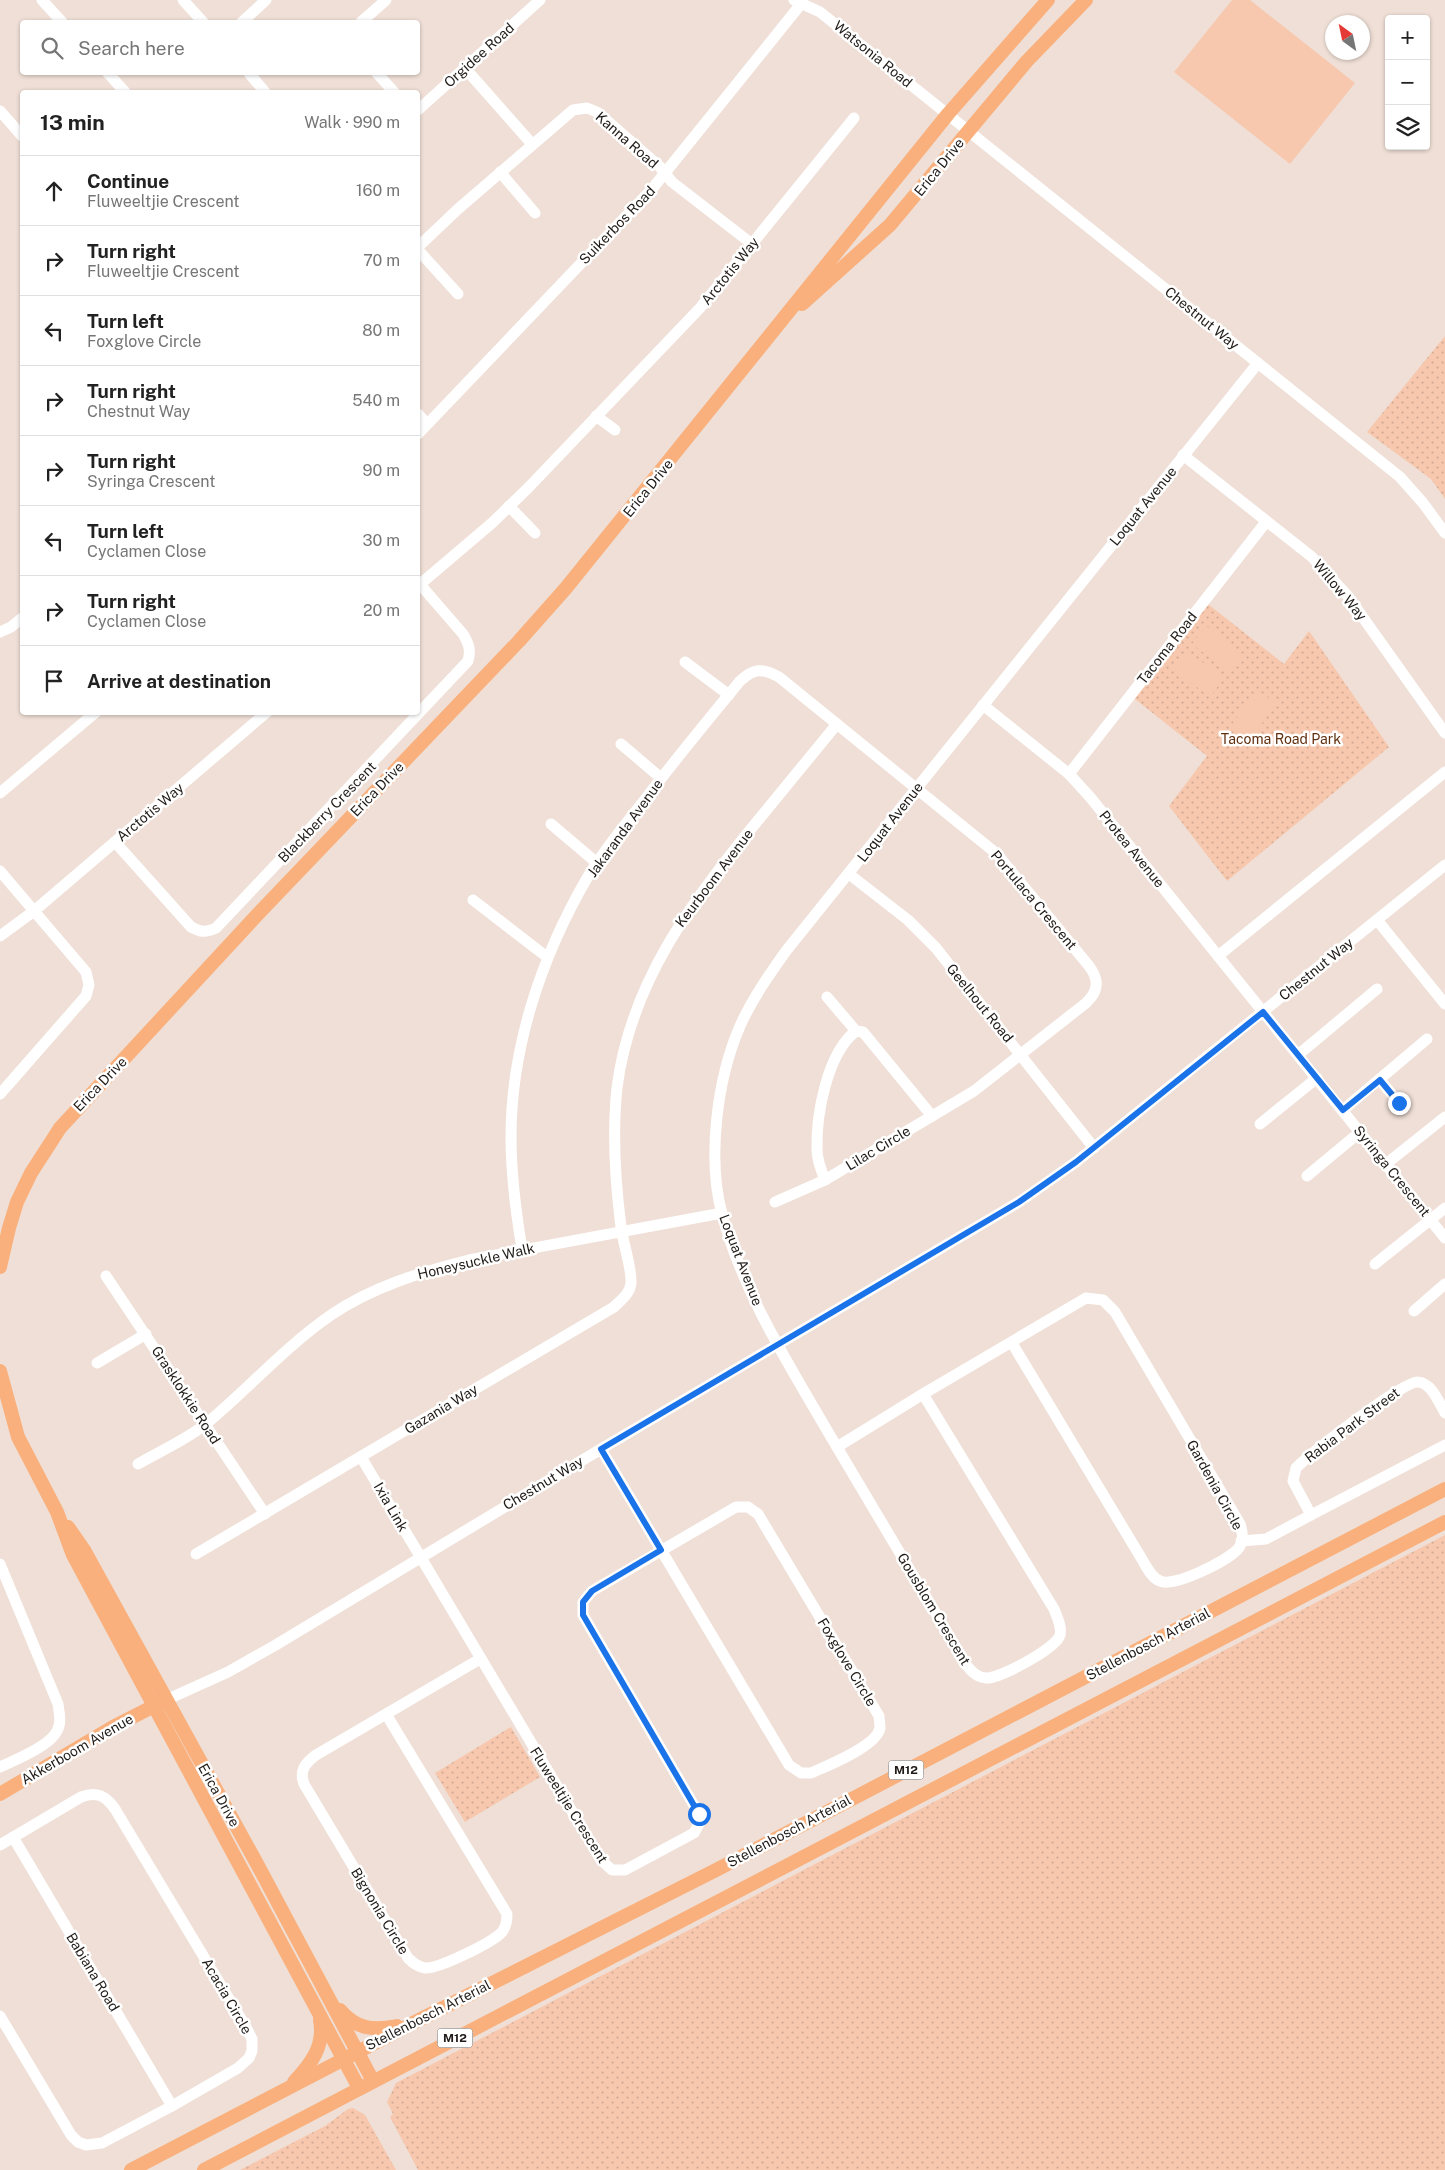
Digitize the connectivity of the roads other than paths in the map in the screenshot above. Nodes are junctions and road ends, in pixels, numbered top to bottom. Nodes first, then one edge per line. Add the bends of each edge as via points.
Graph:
1 (42, 0) edge
2 (183, 0) edge
3 (266, 0) edge
4 (386, 0) edge
5 (540, 0) edge
6 (1048, 0) edge
7 (1086, 0) edge
8 (798, 2) edge
9 (60, 20) edge
10 (201, 20) edge
11 (244, 20) edge
12 (363, 20) edge
13 (464, 67) junction
14 (110, 75) edge
15 (251, 75) edge
16 (379, 75) edge
17 (122, 90) edge
18 (263, 90) edge
19 (392, 90) edge
20 (420, 108) edge
21 (0, 111) edge
22 (948, 114) junction
23 (854, 118) dead end
24 (968, 131) junction
25 (20, 134) edge
26 (532, 144) junction
27 (500, 172) junction
28 (666, 174) junction
29 (535, 212) dead end
30 (752, 244) junction
31 (420, 247) edge
32 (420, 251) edge
33 (458, 294) dead end
34 (781, 322) junction
35 (1258, 363) junction
36 (420, 416) edge
37 (596, 416) junction
38 (427, 424) junction
39 (615, 430) dead end
40 (420, 432) edge
41 (1183, 455) junction
42 (509, 506) junction
43 (1266, 522) junction
44 (535, 533) dead end
45 (1445, 533) edge
46 (420, 582) edge
47 (420, 586) edge
48 (20, 620) edge
49 (0, 632) edge
50 (685, 662) dead end
51 (758, 670) joint
52 (729, 695) junction
53 (983, 705) junction
54 (420, 712) edge
55 (92, 715) edge
56 (263, 715) edge
57 (417, 715) edge
58 (837, 724) junction
59 (1445, 733) edge
60 (621, 744) dead end
61 (1445, 772) edge
62 (1069, 774) junction
63 (661, 778) junction
64 (916, 788) junction
65 (0, 793) edge
66 (551, 824) dead end
67 (115, 842) junction
68 (597, 863) junction
69 (1445, 866) edge
70 (0, 871) edge
71 (850, 874) junction
72 (473, 900) dead end
73 (34, 911) junction
74 (1377, 920) junction
75 (0, 936) edge
76 (1218, 956) junction
77 (547, 957) junction
78 (1377, 988) dead end
79 (827, 996) dead end
80 (1445, 1004) edge
81 (1263, 1012) junction
82 (856, 1031) junction
83 (1427, 1039) dead end
84 (1021, 1055) junction
85 (1298, 1055) junction
86 (1317, 1078) junction
87 (1380, 1080) junction
88 (0, 1094) edge
89 (1399, 1103) dead end
90 (1343, 1110) junction
91 (932, 1116) junction
92 (1445, 1117) edge
93 (1260, 1124) dead end
94 (1360, 1132) junction
95 (1094, 1148) junction
96 (1386, 1164) junction
97 (1307, 1176) dead end
98 (825, 1180) junction
99 (775, 1202) dead end
100 (1445, 1208) edge
101 (722, 1213) junction
102 (1430, 1220) junction
103 (622, 1230) junction
104 (1445, 1238) edge
105 (522, 1249) junction
106 (1375, 1264) dead end
107 (0, 1267) edge
108 (106, 1276) dead end
109 (1445, 1284) edge
110 (1414, 1311) dead end
111 (146, 1334) junction
112 (1012, 1342) junction
113 (778, 1346) junction
114 (98, 1363) dead end
115 (0, 1371) edge
116 (923, 1394) junction
117 (1445, 1413) edge
118 (206, 1424) junction
119 (1445, 1445) edge
120 (837, 1447) junction
121 (601, 1449) junction
122 (361, 1457) junction
123 (138, 1464) dead end
124 (1445, 1488) edge
125 (265, 1514) junction
126 (1311, 1515) junction
127 (1445, 1522) edge
128 (1241, 1541) junction
129 (661, 1550) junction
130 (196, 1554) dead end
131 (420, 1557) junction
132 (0, 1564) edge
133 (480, 1659) junction
134 (160, 1703) junction
135 (386, 1714) junction
136 (0, 1767) edge
137 (0, 1794) edge
138 (13, 1837) junction
139 (0, 1845) edge
140 (327, 1994) junction
141 (316, 2007) junction
142 (0, 2017) edge
143 (421, 2019) junction
144 (358, 2052) junction
145 (344, 2059) junction
146 (373, 2081) junction
147 (359, 2088) junction
148 (287, 2089) junction
149 (172, 2106) junction
150 (131, 2170) edge
151 (204, 2170) edge

1 - 9 street
2 - 10 street
3 - 11 street
4 - 12 street
5 - 13 street, Orgidee Road
6 - 22 main road, Erica Drive
7 - 24 main road, Erica Drive via 1027,61
8 - 22 street, Watsonia Road via 820,12
8 - 28 street, Suikerbos Road
13 - 20 street, Orgidee Road
13 - 26 street
14 - 17 street
15 - 18 street
16 - 19 street
21 - 25 street
22 - 24 street, Chestnut Way
22 - 34 main road, Erica Drive
23 - 30 street, Arctotis Way
24 - 34 main road, Erica Drive via 890,225
24 - 35 street, Chestnut Way
26 - 27 street, Kanna Road
26 - 28 street, Kanna Road via 573,110 587,108 597,112
27 - 29 street
27 - 31 street, Kanna Road
28 - 30 street, Kanna Road
28 - 38 street, Suikerbos Road
30 - 37 street, Arctotis Way via 700,308
32 - 33 street, Kanna Road
34 - 107 main road, Erica Drive via 601,546 519,641 243,929 60,1128 17,1202
35 - 41 street, Loquat Avenue
35 - 45 street, Chestnut Way via 1400,477
36 - 38 street
37 - 39 street
37 - 42 street, Arctotis Way
38 - 40 street, Suikerbos Road
41 - 43 street, Willow Way
41 - 53 street, Loquat Avenue
42 - 44 street
42 - 46 street, Arctotis Way
43 - 59 street, Willow Way via 1312,557 1347,595
43 - 62 street, Tacoma Road
47 - 54 street, Blackberry Crescent via 469,644 470,652 468,661
48 - 49 street
50 - 52 street
51 - 52 street, Jakaranda Avenue via 745,676
51 - 58 street, Portulaca Crescent via 779,677
52 - 63 street, Jakaranda Avenue
53 - 62 street, Protea Avenue
53 - 64 street, Loquat Avenue
55 - 65 street
56 - 67 street, Arctotis Way
57 - 67 street, Blackberry Crescent via 216,928 208,932 191,927
58 - 64 street, Portulaca Crescent
58 - 103 street, Keurboom Avenue via 714,874 681,920 645,988 623,1055 614,1120 614,1160
60 - 63 street
61 - 76 street
62 - 76 street, Protea Avenue
63 - 68 street, Jakaranda Avenue
64 - 71 street, Loquat Avenue
64 - 84 street, Portulaca Crescent via 997,854 1096,977 1097,986 1092,998
66 - 68 street
67 - 73 street, Arctotis Way
68 - 77 street, Jakaranda Avenue
69 - 74 street, Chestnut Way
70 - 73 street
71 - 84 street, Geelhout Road via 923,934
71 - 101 street, Loquat Avenue via 786,951 753,999 740,1027 717,1111 715,1152
72 - 77 street
73 - 75 street, Arctotis Way
73 - 88 street via 86,972 89,985 86,996
74 - 80 street
74 - 81 street, Chestnut Way
76 - 81 street, Protea Avenue
77 - 105 street, Jakaranda Avenue via 528,1017 517,1073 512,1127
78 - 85 street
79 - 82 street
81 - 85 street, Syringa Crescent
81 - 95 street, Chestnut Way
82 - 91 street via 863,1032
82 - 98 street via 842,1048 820,1107 817,1151
83 - 87 street
84 - 91 street, Lilac Circle via 974,1091
84 - 95 street, Geelhout Road
85 - 86 street, Syringa Crescent
86 - 90 street, Syringa Crescent
86 - 93 street
87 - 89 street
87 - 90 street
90 - 94 street, Syringa Crescent
91 - 98 street, Lilac Circle
92 - 96 street
94 - 96 street, Syringa Crescent
94 - 97 street
95 - 113 street, Chestnut Way via 1019,1202
96 - 102 street, Syringa Crescent
98 - 99 street, Lilac Circle
100 - 102 street
101 - 103 street, Honeysuckle Walk
101 - 113 street, Loquat Avenue via 743,1274
102 - 104 street, Syringa Crescent
102 - 106 street
103 - 105 street, Honeysuckle Walk
103 - 122 street, Gazania Way via 631,1283 627,1296 614,1307
105 - 118 street, Honeysuckle Walk via 435,1268 362,1297 305,1335
108 - 111 street, Grasklokkie Road
109 - 110 street
111 - 114 street
111 - 118 street, Grasklokkie Road
112 - 116 street, Gardenia Circle
112 - 128 street, Gardenia Circle via 1155,1578 1161,1582 1178,1582 1234,1552
112 - 128 street, Gardenia Circle via 1086,1298 1108,1303 1236,1517 1242,1531
113 - 120 street, Gousblom Crescent
113 - 121 street, Chestnut Way
115 - 134 main road, Erica Drive via 18,1437 57,1512 73,1555
116 - 120 street, Gardenia Circle
116 - 120 street, Gousblom Crescent via 1054,1609 1060,1634 1049,1649 994,1677 986,1678 972,1672
117 - 126 street, Rabia Park Street via 1430,1388 1411,1382 1363,1415 1294,1472 1294,1484
118 - 123 street, Honeysuckle Walk
118 - 125 street, Grasklokkie Road
119 - 126 street
121 - 129 street, Foxglove Circle
121 - 131 street, Chestnut Way
122 - 125 street, Gazania Way
122 - 131 street, Ixia Link
124 - 143 main road, Stellenbosch Arterial / M12 via 726,1864
125 - 130 street, Gazania Way
126 - 128 street via 1266,1539
127 - 146 main road, Stellenbosch Arterial / M12
129 - 129 street, Foxglove Circle via 736,1507 748,1507 758,1514 879,1716 880,1728 875,1737 866,1745 811,1773 802,1773 789,1765
129 - 133 street, Fluweeltjie Crescent via 592,1591 583,1602 583,1615 699,1814 700,1824 686,1839 625,1870 612,1870 607,1866
131 - 133 street, Fluweeltjie Crescent
131 - 134 street, Chestnut Way via 243,1663
132 - 136 street via 58,1704 60,1723 51,1739
133 - 135 street, Bignonia Circle
134 - 137 main road, Akkerboom Avenue
134 - 140 main road, Erica Drive
134 - 141 main road, Erica Drive
135 - 135 street, Bignonia Circle via 507,1914 505,1928 494,1939 431,1967 419,1966 408,1958 302,1778 309,1760
138 - 139 street, Acacia Circle
138 - 149 street, Babiana Road
138 - 149 street, Acacia Circle via 81,1797 94,1794 106,1797 246,2026 253,2046 244,2064
140 - 143 main road via 348,2018 366,2028 381,2029
140 - 144 main road, Erica Drive
141 - 145 main road, Erica Drive
141 - 148 main road via 322,2034 320,2044
142 - 149 street, Acacia Circle via 78,2142 102,2143
143 - 144 main road, Stellenbosch Arterial / M12
144 - 145 main road, Stellenbosch Arterial / M12
144 - 146 main road, Erica Drive
145 - 147 main road, Erica Drive
145 - 148 main road, Stellenbosch Arterial / M12
146 - 147 main road, Stellenbosch Arterial / M12
147 - 151 main road, Stellenbosch Arterial / M12
148 - 150 main road, Stellenbosch Arterial / M12

